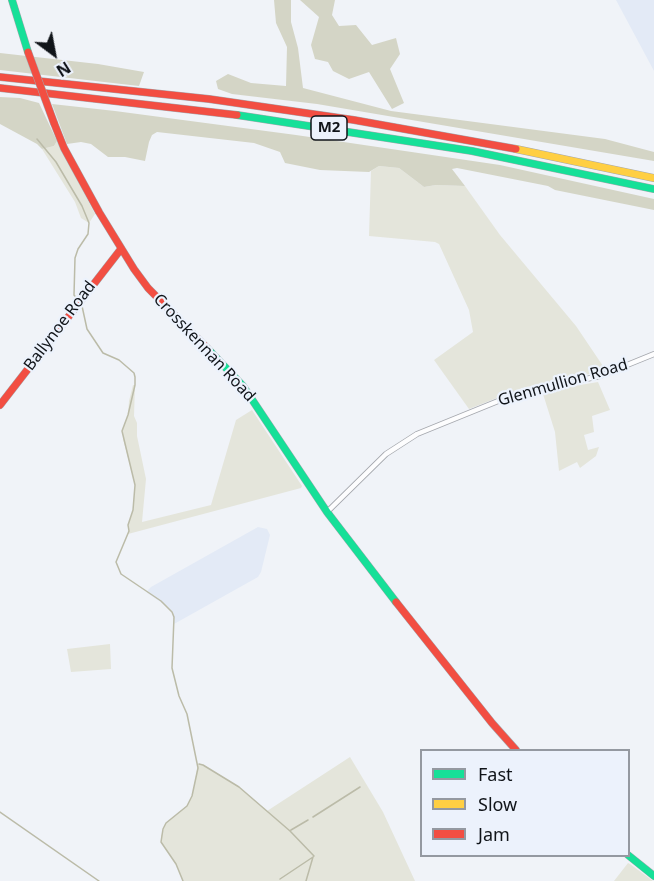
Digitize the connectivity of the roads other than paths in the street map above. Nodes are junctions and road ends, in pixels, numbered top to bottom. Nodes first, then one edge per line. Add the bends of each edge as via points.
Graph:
1 (12, 0) edge
2 (0, 77) edge
3 (0, 88) edge
4 (652, 177) edge
5 (654, 189) edge
6 (121, 249) junction
7 (654, 354) edge
8 (0, 405) edge
9 (327, 512) junction
10 (515, 749) edge
11 (630, 857) edge
12 (654, 876) edge

1 - 6 main road, Crosskennan Road, bridge via 64,148
2 - 4 main road, M2 via 209,99 354,120
3 - 5 main road, M2 via 376,135
6 - 8 main road, Ballynoe Road
6 - 9 main road, Crosskennan Road via 148,288 243,386
7 - 9 street, Glenmullion Road via 600,376 513,396 417,434 386,454
9 - 10 main road, Crosskennan Road
11 - 12 main road

